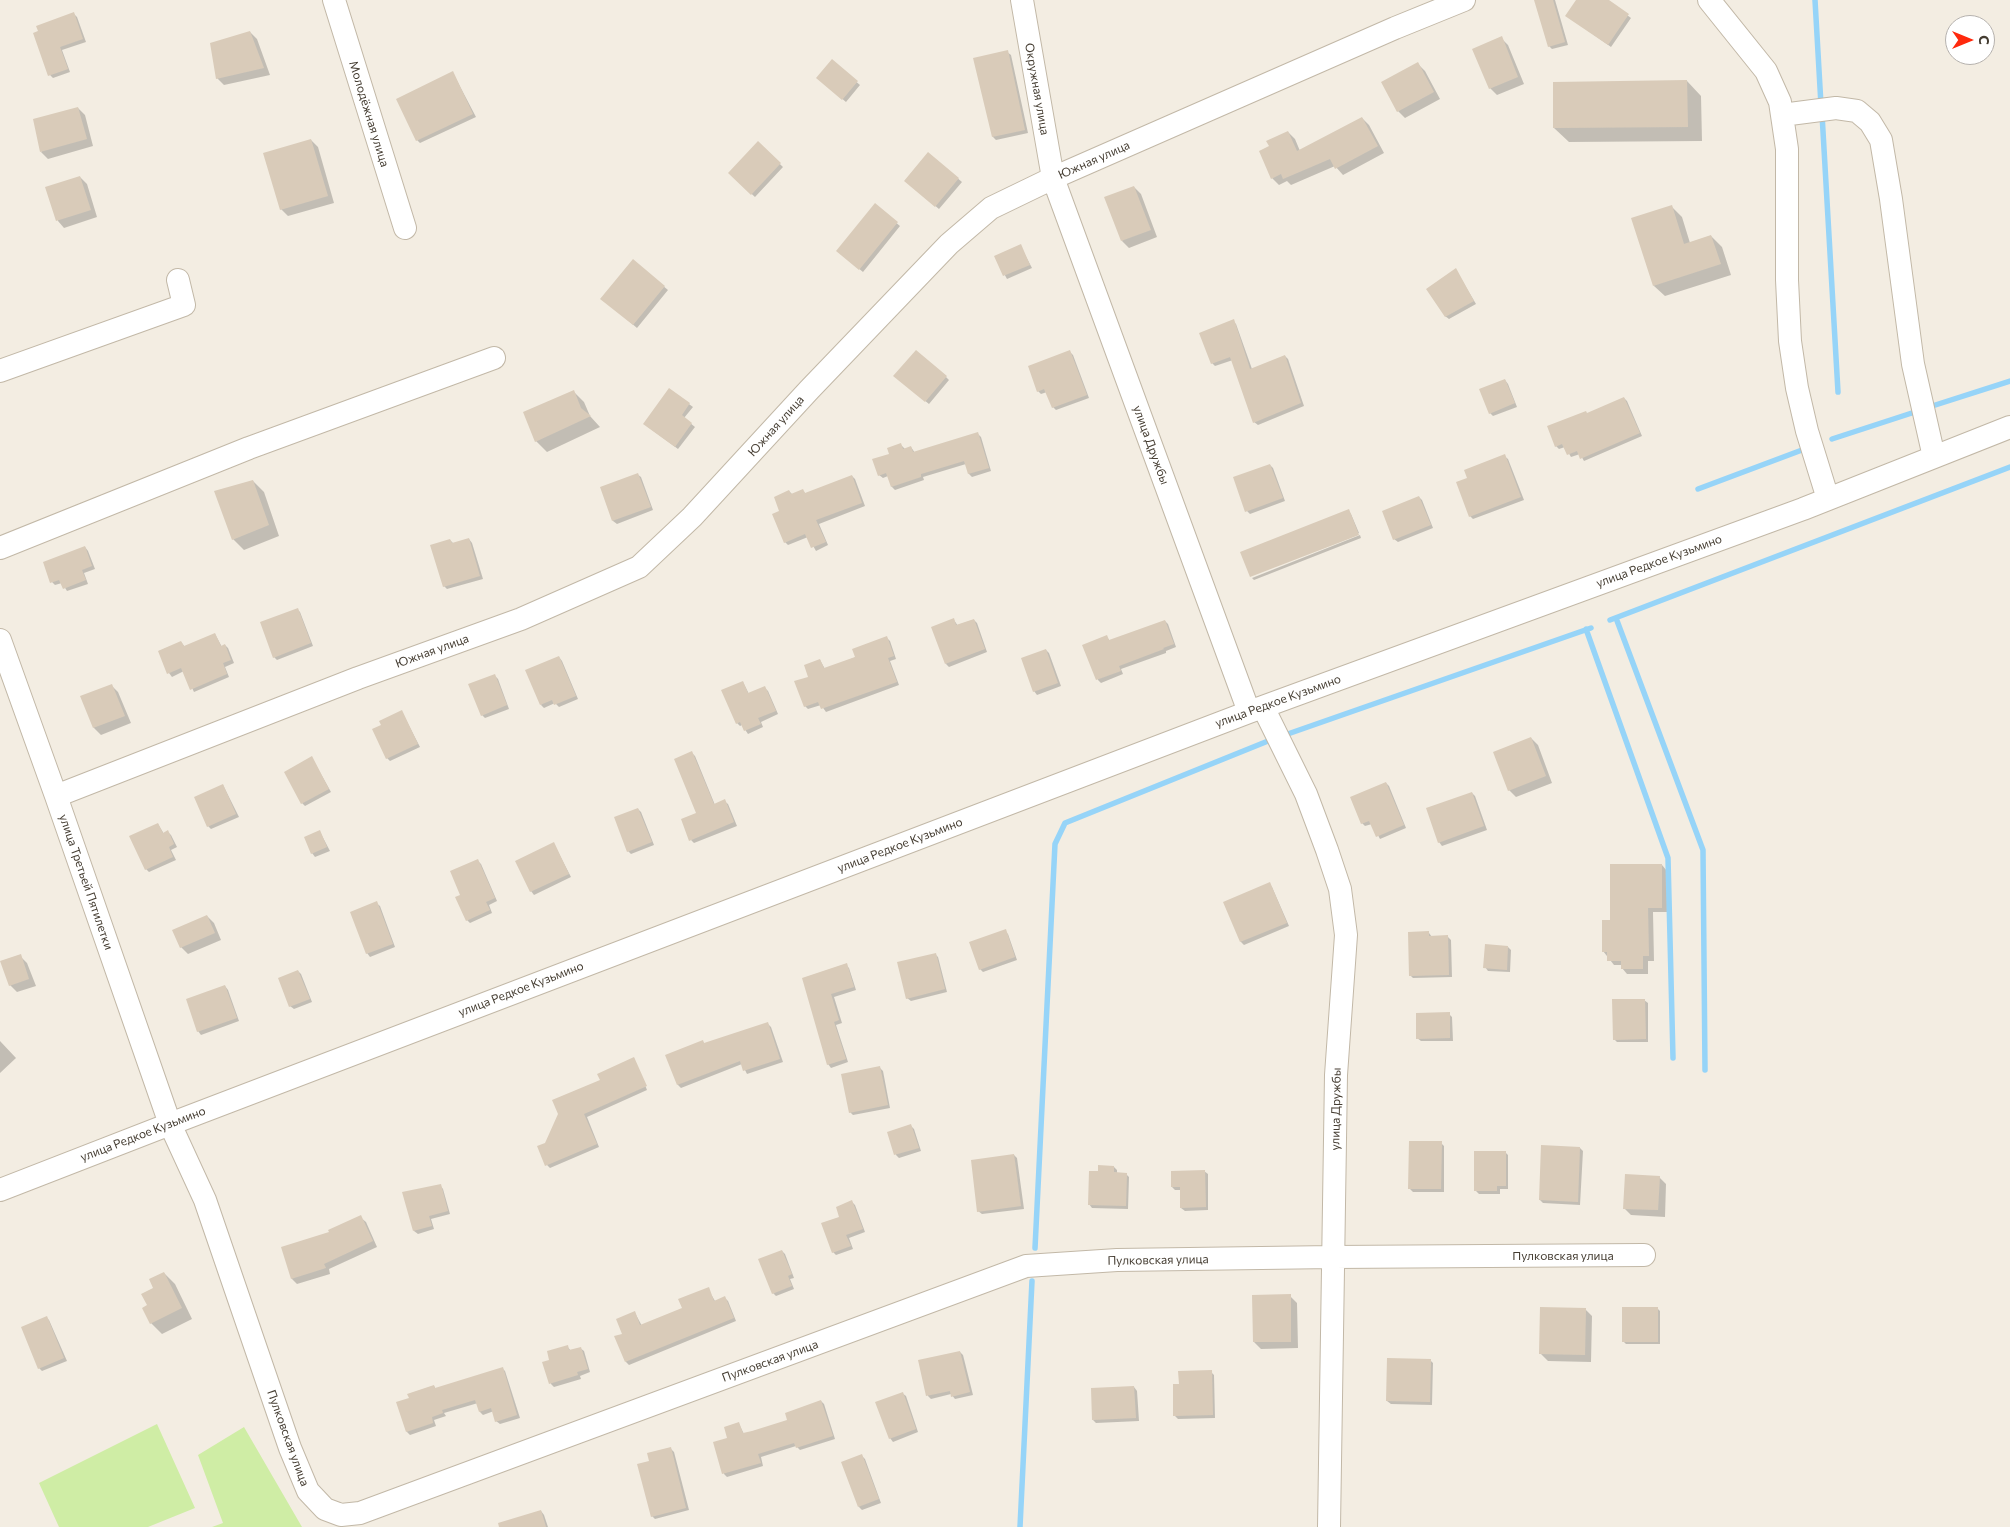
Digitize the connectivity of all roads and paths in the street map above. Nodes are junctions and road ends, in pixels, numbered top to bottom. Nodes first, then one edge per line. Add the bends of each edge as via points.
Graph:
1 (334, 0) edge
2 (1022, 0) edge
3 (1464, 0) edge
4 (1709, 0) edge
5 (1782, 115) junction
6 (1053, 178) junction
7 (405, 228) dead end
8 (178, 280) dead end
9 (494, 358) dead end
10 (0, 371) edge
11 (2010, 427) edge
12 (1934, 457) junction
13 (1835, 496) junction
14 (0, 548) edge
15 (0, 640) edge
16 (1256, 709) junction
17 (56, 796) junction
18 (170, 1124) junction
19 (0, 1190) edge
20 (1644, 1255) dead end
21 (1334, 1256) junction
22 (328, 1518) edge
23 (1329, 1527) edge

1 - 7 street, Молодёжная улица
2 - 6 street, Окружная улица
3 - 6 street, Южная улица
4 - 5 street via 1766,71 1780,102
5 - 12 street via 1836,108 1857,111 1870,122 1881,140 1913,364
5 - 13 street via 1787,149 1790,341 1807,431
6 - 16 street, улица Дружбы
6 - 17 street, Южная улица via 991,208 949,244 699,510 639,567 521,619
8 - 10 street via 184,305
9 - 14 street via 249,448
11 - 12 street, улица Редкое Кузьмино
12 - 13 street, улица Редкое Кузьмино
13 - 16 street, улица Редкое Кузьмино
15 - 17 street, улица Третьей Пятилетки
16 - 18 street, улица Редкое Кузьмино
16 - 21 street, улица Дружбы via 1306,794 1340,889 1346,935 1336,1075
17 - 18 street, улица Третьей Пятилетки
18 - 19 street, улица Редкое Кузьмино
18 - 22 street, Пулковская улица via 205,1200 290,1448 308,1491
20 - 21 street, Пулковская улица
21 - 22 street, Пулковская улица via 1117,1260 1026,1266 360,1513
21 - 23 street, улица Дружбы

